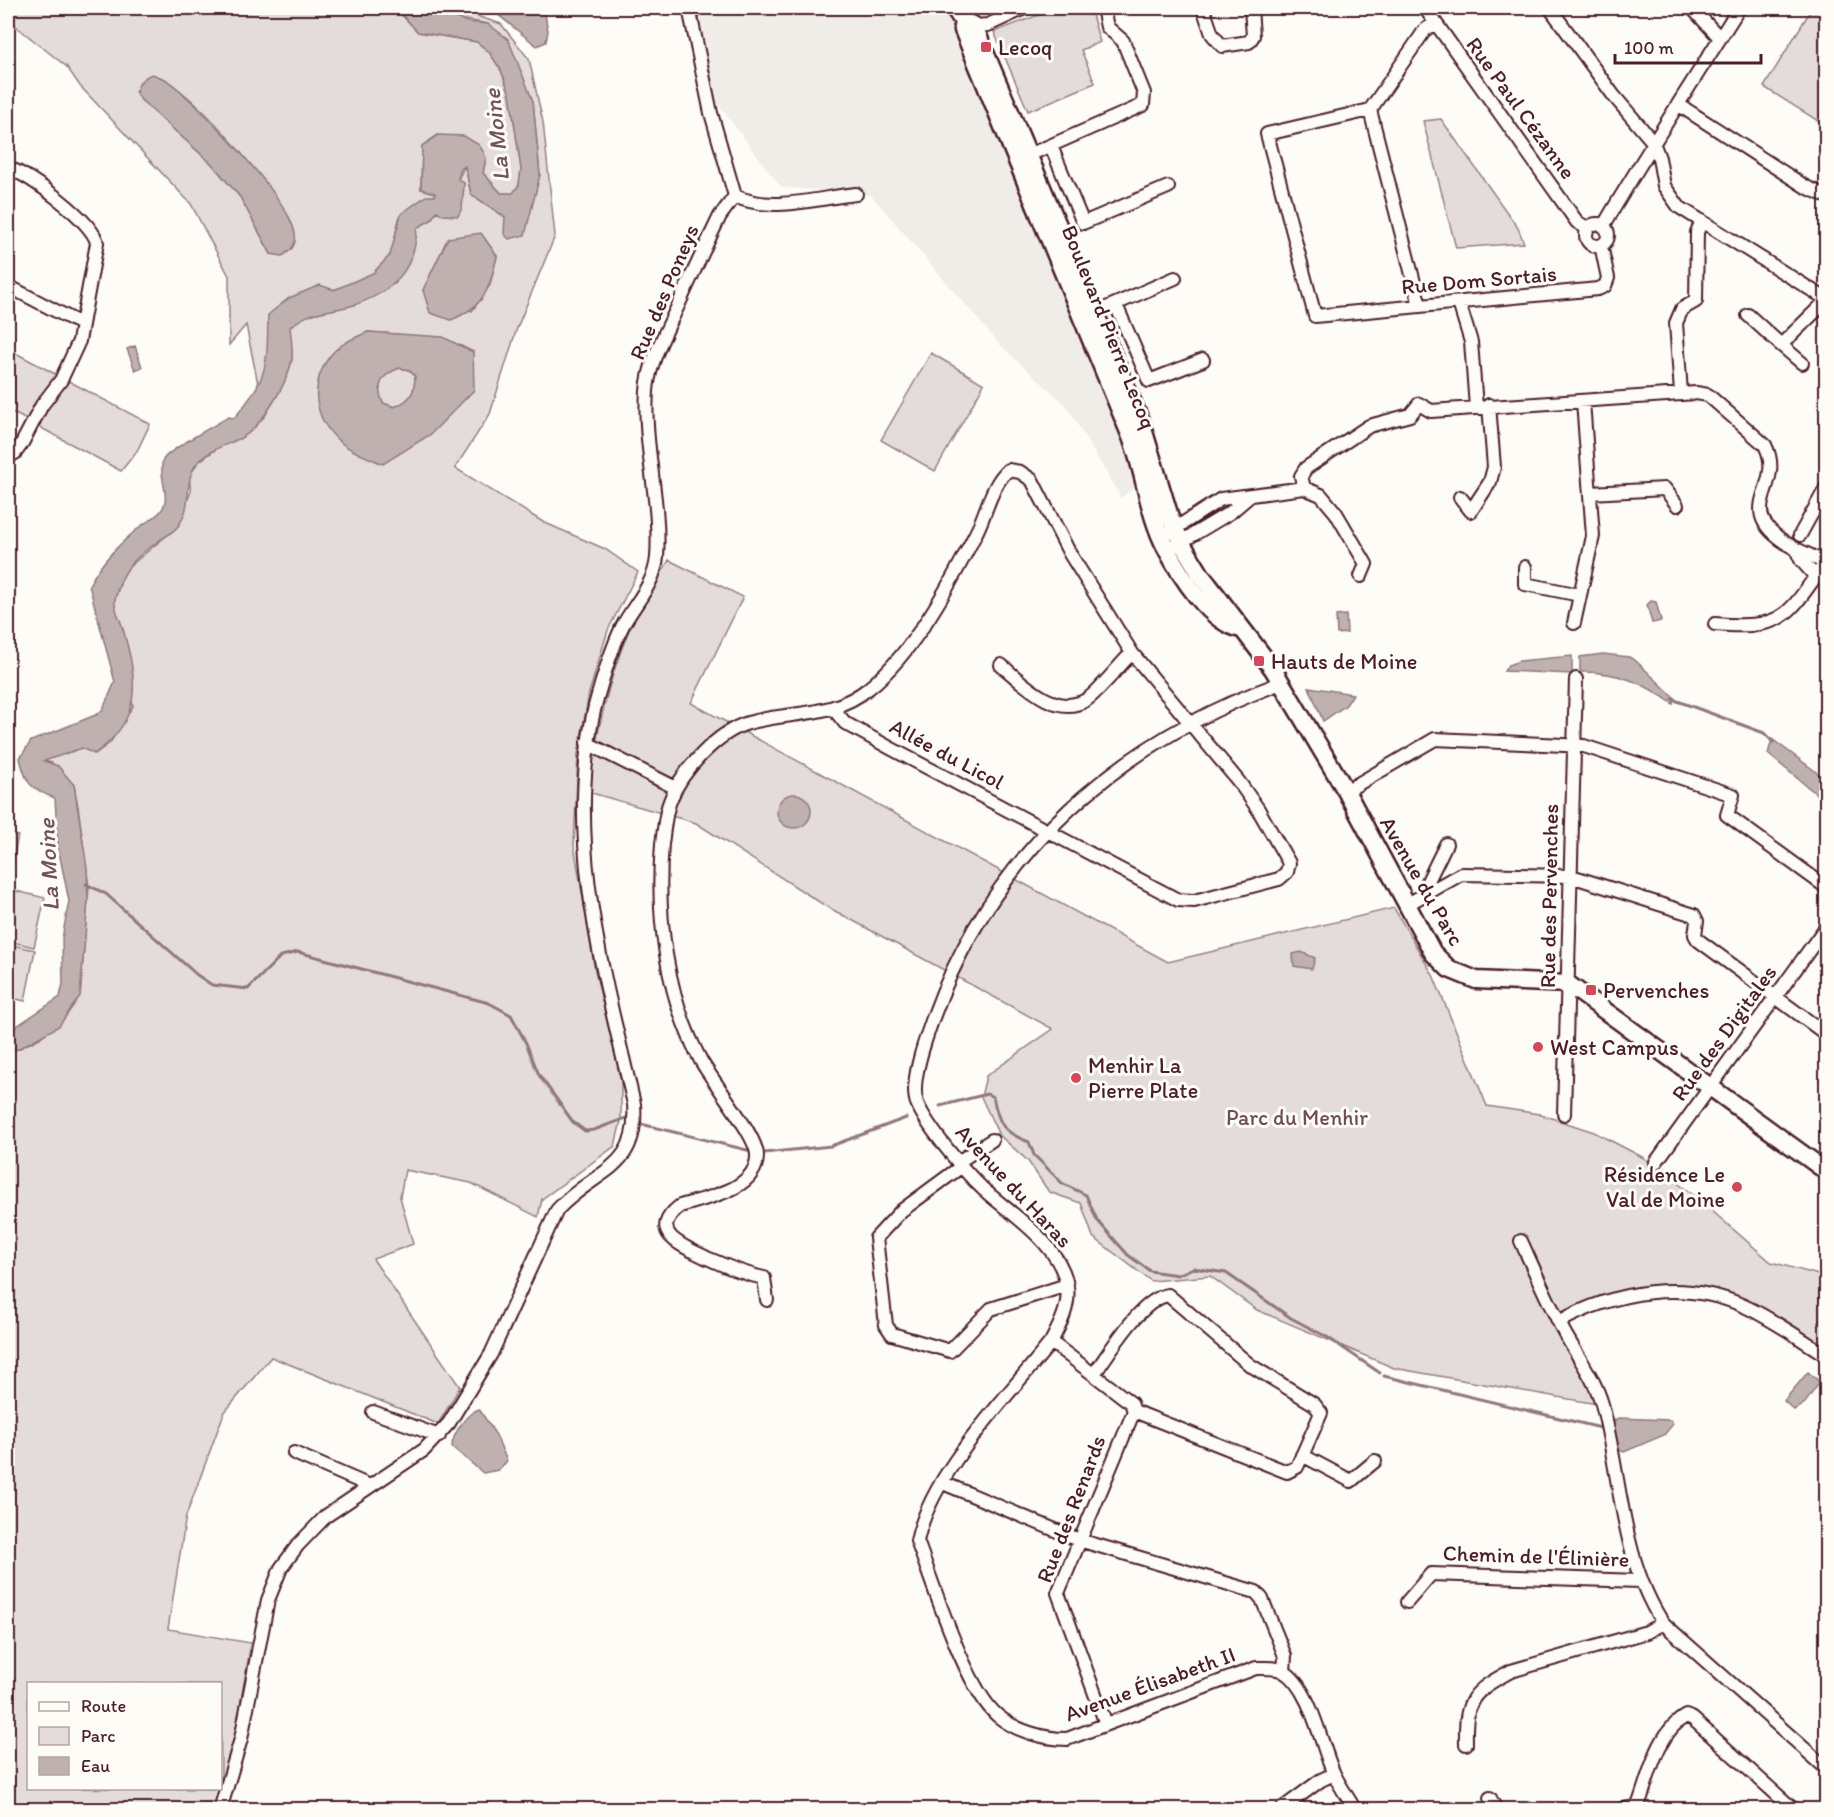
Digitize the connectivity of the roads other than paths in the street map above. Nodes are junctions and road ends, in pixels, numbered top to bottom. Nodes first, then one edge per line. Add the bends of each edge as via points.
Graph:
1 (688, 8) edge
2 (1025, 8) edge
3 (1103, 8) edge
4 (1203, 8) edge
5 (1251, 8) edge
6 (1425, 8) edge
7 (1550, 8) edge
8 (1692, 8) edge
9 (1739, 8) edge
10 (963, 18) edge
11 (1435, 23) junction
12 (1720, 38) junction
13 (1679, 105) junction
14 (1370, 110) junction
15 (1653, 142) junction
16 (1051, 146) junction
17 (1023, 158) junction
18 (8, 168) edge
19 (1168, 187) dead end
20 (856, 194) dead end
21 (735, 196) junction
22 (1827, 196) edge
23 (1702, 221) junction
24 (1604, 225) junction
25 (1587, 228) junction
26 (1601, 245) junction
27 (1175, 279) dead end
28 (8, 286) edge
29 (1827, 300) edge
30 (1460, 303) junction
31 (1116, 305) junction
32 (1420, 306) junction
33 (1089, 315) junction
34 (1748, 315) dead end
35 (81, 324) junction
36 (1781, 345) junction
37 (1203, 360) dead end
38 (1802, 363) dead end
39 (1681, 393) junction
40 (1584, 401) junction
41 (1489, 405) junction
42 (1476, 407) junction
43 (8, 457) edge
44 (1304, 488) junction
45 (1827, 488) edge
46 (1590, 492) junction
47 (1460, 497) dead end
48 (1677, 505) dead end
49 (1800, 535) dead end
50 (1171, 540) junction
51 (1796, 549) junction
52 (1826, 562) edge
53 (1525, 567) dead end
54 (1361, 576) dead end
55 (1815, 576) junction
56 (1580, 595) junction
57 (1574, 623) dead end
58 (1715, 624) dead end
59 (1132, 653) junction
60 (1001, 665) dead end
61 (1576, 679) dead end
62 (1281, 682) junction
63 (833, 708) junction
64 (1191, 724) junction
65 (587, 743) junction
66 (1573, 745) junction
67 (676, 788) junction
68 (1346, 792) junction
69 (1047, 829) junction
70 (1446, 844) dead end
71 (1571, 876) junction
72 (1827, 887) edge
73 (1432, 890) junction
74 (1406, 905) junction
75 (1827, 927) edge
76 (1568, 984) junction
77 (1776, 997) junction
78 (1827, 1034) edge
79 (1710, 1087) junction
80 (1564, 1114) dead end
81 (992, 1140) dead end
82 (1656, 1162) dead end
83 (960, 1164) junction
84 (1827, 1171) edge
85 (1521, 1241) dead end
86 (1067, 1285) junction
87 (767, 1300) dead end
88 (1559, 1322) junction
89 (1051, 1342) junction
90 (1827, 1355) edge
91 (1094, 1374) junction
92 (1134, 1411) junction
93 (373, 1412) dead end
94 (439, 1436) junction
95 (294, 1453) dead end
96 (1302, 1455) junction
97 (1374, 1461) dead end
98 (943, 1483) junction
99 (370, 1485) junction
100 (1079, 1540) junction
101 (1640, 1581) junction
102 (1407, 1602) dead end
103 (1663, 1623) junction
104 (1284, 1672) junction
105 (1107, 1725) junction
106 (1030, 1732) joint
107 (1467, 1744) dead end
108 (1827, 1768) edge
109 (1334, 1774) junction
110 (1490, 1798) dead end
111 (1640, 1808) edge
112 (220, 1809) edge
113 (1283, 1809) edge
114 (1355, 1809) edge
115 (1496, 1809) edge
116 (1619, 1809) edge
117 (1794, 1809) edge

1 - 21 street via 711,113
2 - 10 street via 988,25
3 - 16 street via 1107,27 1122,41 1144,93 1143,105
4 - 5 street via 1212,34 1222,45 1249,42 1253,36
6 - 11 street, Rue Paul Cézanne
7 - 15 street
8 - 12 street
9 - 12 street
10 - 17 street, Boulevard Pierre Lecoq via 963,30
11 - 14 street via 1425,30
11 - 25 street, Rue Paul Cézanne via 1577,222
12 - 13 street
13 - 15 street
13 - 22 street
14 - 32 street
14 - 32 street, Rue Dom Sortais via 1267,134 1315,316
15 - 23 street via 1664,186 1679,207
15 - 24 street
16 - 17 street
16 - 19 street via 1083,223
17 - 33 street, Boulevard Pierre Lecoq
18 - 35 street via 65,204 95,234 91,284
20 - 21 street via 777,204 750,203
21 - 65 street, Rue des Poneys via 720,216 656,353 647,389 647,421 657,559 651,580 610,657
23 - 29 street
23 - 39 street via 1697,232 1696,301 1682,309 1676,323
24 - 25 street via 1597,223
24 - 26 street via 1608,234
25 - 26 street via 1588,242
26 - 30 street, Rue Dom Sortais via 1608,278 1602,288
27 - 31 street
28 - 35 street
29 - 36 street
30 - 32 street, Rue Dom Sortais
30 - 42 street via 1471,342
31 - 33 street
31 - 37 street via 1149,381
33 - 50 street, Boulevard Pierre Lecoq
34 - 36 street
35 - 43 street via 79,341 61,380 42,405 21,445
36 - 38 street
39 - 40 street
39 - 51 street via 1708,395 1765,444 1771,466 1761,499 1762,522
40 - 41 street
40 - 46 street
41 - 42 street
41 - 47 street via 1494,467 1490,482 1471,511
42 - 44 street via 1431,411 1419,404 1410,415 1369,426 1306,468 1301,476
44 - 50 street via 1253,494 1231,512
44 - 54 street via 1321,495 1336,513 1366,564
45 - 49 street
46 - 48 street via 1665,489
46 - 56 street via 1593,536
50 - 62 street, Boulevard Pierre Lecoq
51 - 52 street
51 - 55 street
52 - 55 street
53 - 56 street via 1525,584
55 - 58 street via 1785,616 1774,622
56 - 57 street
59 - 60 street via 1087,700 1067,705 1035,693
59 - 63 street via 1070,554 1032,480 1008,470 1000,477 977,532 950,580 896,661 867,690
59 - 64 street
61 - 66 street, Rue des Pervenches
62 - 64 street, Avenue du Haras
62 - 68 street, Avenue du Parc
63 - 67 street via 747,724 726,734 705,750
63 - 69 street, Allée du Licol via 844,723
64 - 69 street, Avenue du Haras via 1117,769
64 - 69 street, Allée du Licol via 1239,782 1274,834 1289,863 1287,872 1279,879 1194,901 1178,900
65 - 67 street
65 - 94 street, Rue des Poneys via 583,806 593,915 636,1127 629,1148 616,1164 574,1192 557,1210 491,1354
66 - 68 street via 1435,739
66 - 71 street, Rue des Pervenches
66 - 72 street via 1733,795 1727,815
67 - 87 street via 669,801 660,874 666,957 684,1021 699,1056 751,1136 758,1156 753,1172 744,1181 680,1206 667,1221 667,1228 669,1236 682,1247 745,1275 764,1278
68 - 74 street, Avenue du Parc
69 - 83 street, Avenue du Haras via 1008,876 958,957 925,1044 917,1076 917,1102
70 - 73 street via 1428,881
71 - 73 street via 1461,874
71 - 76 street, Rue des Pervenches
71 - 77 street via 1695,915 1698,940
73 - 74 street
74 - 76 street, Avenue du Parc via 1433,953 1463,976 1476,980
75 - 77 street, Rue des Digitales
76 - 79 street
76 - 80 street, Rue des Pervenches
77 - 78 street
77 - 79 street, Rue des Digitales
79 - 82 street, Rue des Digitales
79 - 84 street
81 - 83 street
83 - 86 street, Avenue du Haras via 1044,1244 1058,1262
83 - 86 street via 901,1211 876,1238 886,1325 892,1334 950,1351 991,1309
85 - 88 street
86 - 89 street, Avenue du Haras via 1066,1307
88 - 90 street via 1625,1296 1689,1292 1744,1306
88 - 101 street via 1589,1372 1601,1404
89 - 91 street
89 - 98 street, Avenue du Haras via 986,1421
91 - 92 street via 1131,1403
91 - 96 street via 1129,1326 1157,1297 1168,1295 1250,1365 1314,1404 1321,1413
92 - 96 street via 1287,1472 1297,1467
92 - 100 street, Rue des Renards
93 - 94 street
94 - 99 street, Rue des Poneys
95 - 99 street
96 - 97 street via 1351,1481
98 - 100 street
98 - 106 street, Avenue du Haras via 921,1522 916,1541 971,1679 985,1704 998,1717
99 - 112 street, Rue des Poneys via 326,1516 297,1545 274,1583 263,1620 241,1738
100 - 104 street via 1256,1592 1285,1656
100 - 105 street, Rue des Renards via 1058,1593
101 - 102 street, Chemin de l'Élinière via 1431,1574
101 - 103 street
103 - 107 street via 1647,1632 1511,1671 1492,1682 1475,1693 1470,1702
103 - 108 street
104 - 105 street, Avenue Élisabeth II via 1256,1668
104 - 109 street via 1305,1698
105 - 106 street, Avenue Élisabeth II via 1067,1739 1050,1739
109 - 113 street
109 - 114 street
110 - 115 street
111 - 116 street
111 - 117 street via 1663,1741 1678,1720 1686,1716

